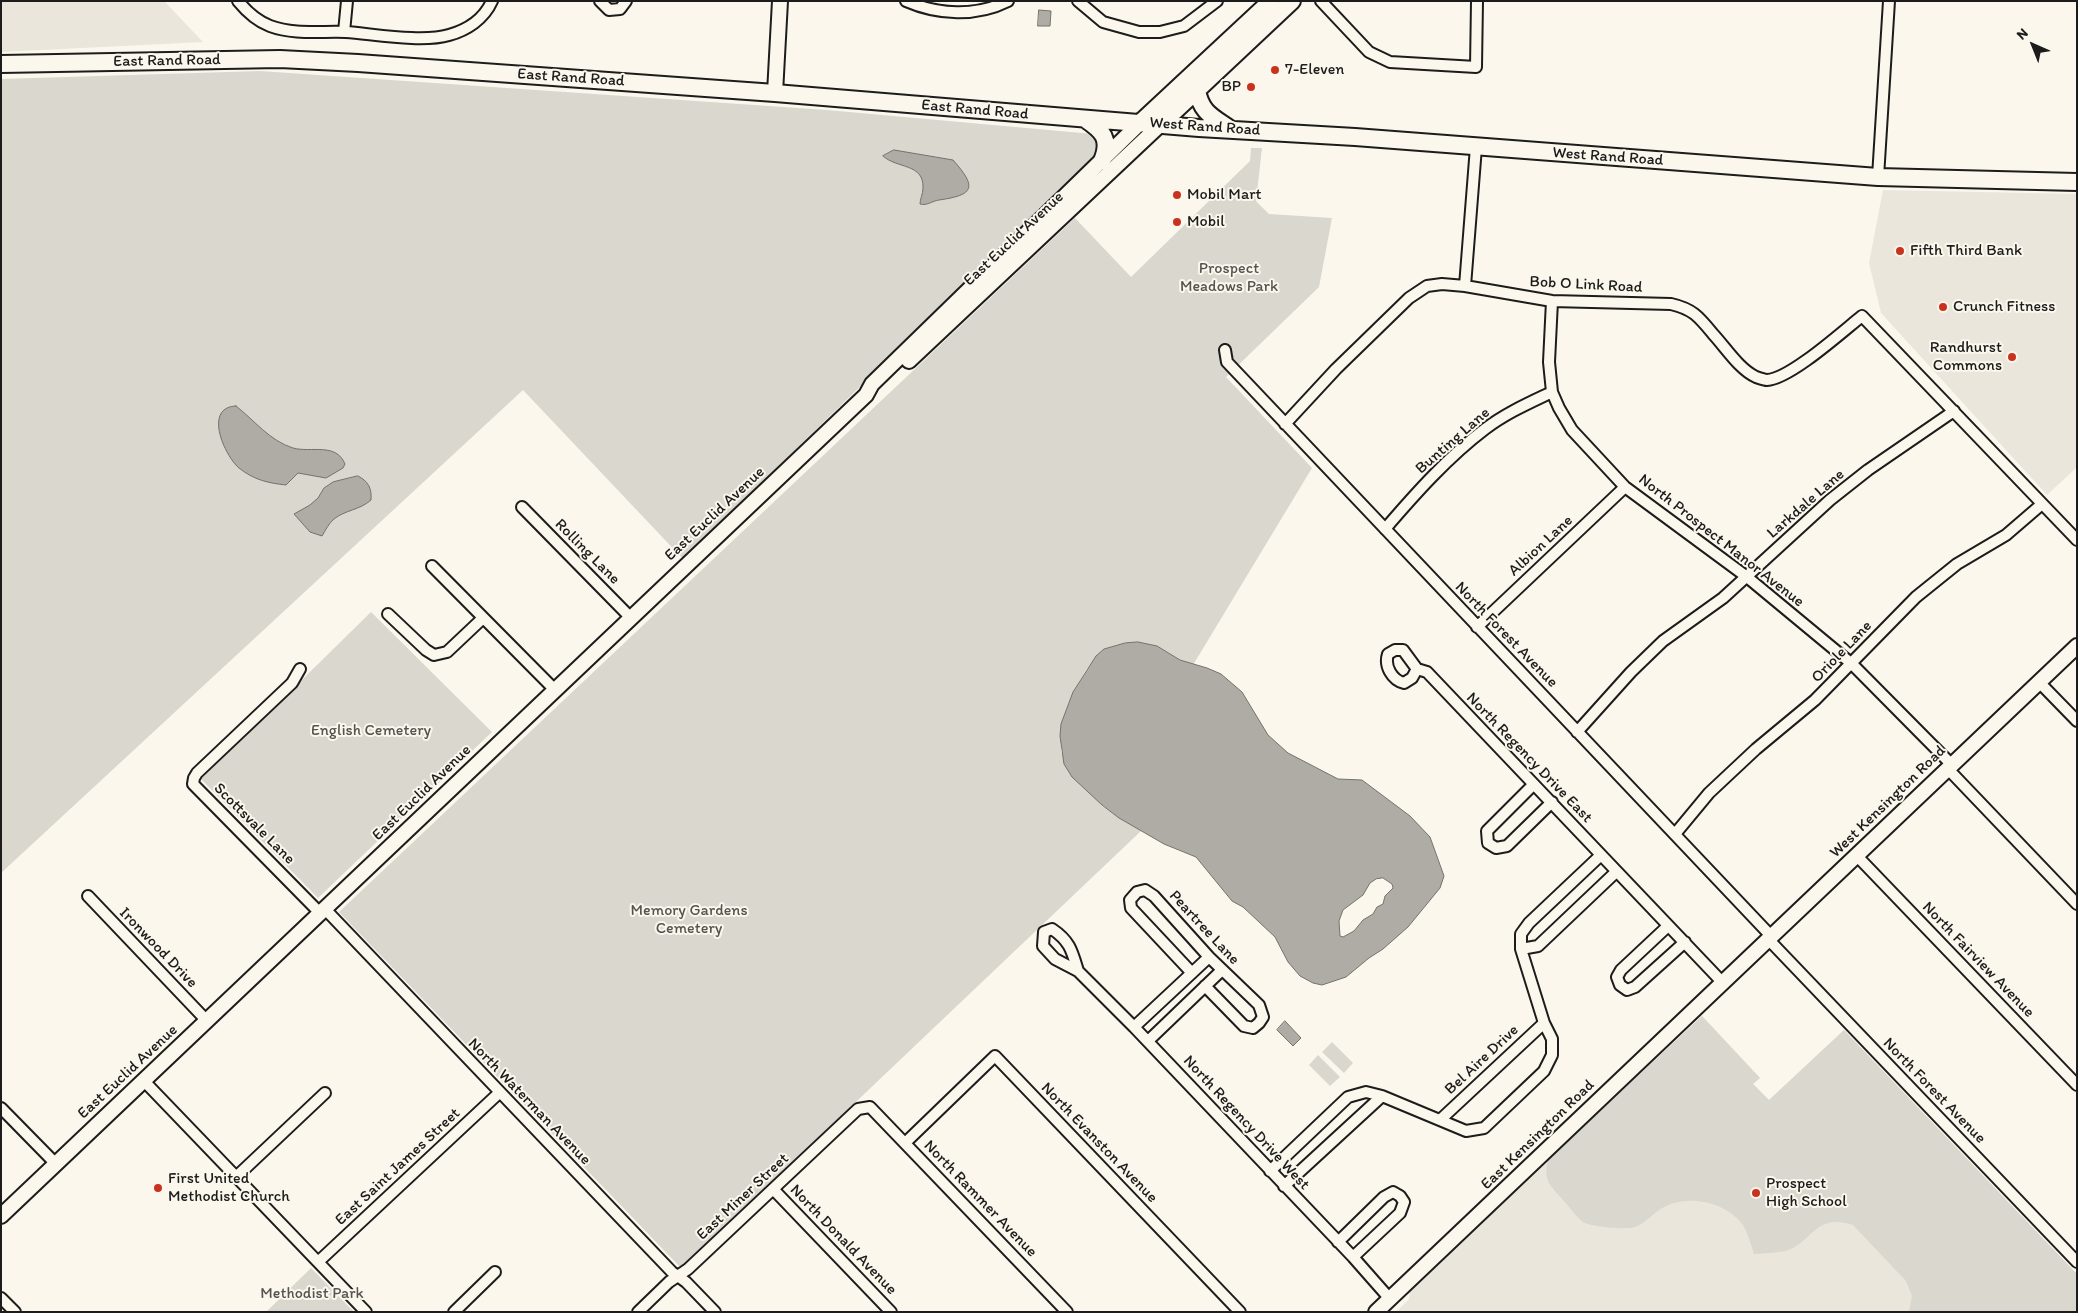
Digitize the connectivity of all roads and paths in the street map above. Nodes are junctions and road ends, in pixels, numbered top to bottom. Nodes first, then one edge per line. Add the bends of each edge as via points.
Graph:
1 (238, 1) edge
2 (347, 1) edge
3 (492, 1) edge
4 (600, 1) edge
5 (626, 1) edge
6 (780, 1) edge
7 (906, 1) edge
8 (1008, 1) edge
9 (1078, 1) edge
10 (1217, 1) edge
11 (1292, 1) edge
12 (1321, 1) edge
13 (1477, 1) edge
14 (1889, 1) edge
15 (1269, 2) edge
16 (344, 32) junction
17 (1, 64) edge
18 (1197, 90) junction
19 (775, 93) junction
20 (1085, 118) junction
21 (1141, 122) junction
22 (1162, 124) junction
23 (1230, 129) junction
24 (1476, 147) junction
25 (1102, 161) junction
26 (1878, 177) junction
27 (2077, 182) edge
28 (1465, 286) junction
29 (1552, 301) junction
30 (1225, 350) dead end
31 (1552, 392) junction
32 (866, 395) junction
33 (1954, 411) junction
34 (1285, 424) junction
35 (1626, 487) junction
36 (2042, 504) junction
37 (522, 507) dead end
38 (1384, 529) junction
39 (2077, 540) edge
40 (432, 566) dead end
41 (1746, 577) junction
42 (388, 614) dead end
43 (484, 618) junction
44 (631, 618) junction
45 (1478, 627) junction
46 (2077, 646) edge
47 (1852, 664) junction
48 (300, 669) dead end
49 (1417, 669) dead end
50 (2039, 682) junction
51 (556, 690) junction
52 (2077, 721) edge
53 (1578, 732) junction
54 (1950, 767) junction
55 (1533, 785) junction
56 (1552, 802) junction
57 (1674, 834) junction
58 (1600, 855) junction
59 (1857, 856) junction
60 (1616, 872) junction
61 (88, 896) dead end
62 (2077, 904) edge
63 (322, 911) junction
64 (1668, 926) junction
65 (1771, 938) junction
66 (1685, 942) junction
67 (1521, 949) junction
68 (1209, 957) junction
69 (1222, 970) junction
70 (1078, 971) dead end
71 (1192, 973) junction
72 (1723, 984) junction
73 (1205, 986) junction
74 (207, 1021) junction
75 (1544, 1023) junction
76 (1134, 1027) junction
77 (1148, 1041) junction
78 (144, 1081) junction
79 (2077, 1085) edge
80 (325, 1093) dead end
81 (499, 1093) junction
82 (1382, 1096) junction
83 (870, 1107) joint
84 (1, 1108) edge
85 (1440, 1120) junction
86 (905, 1143) junction
87 (56, 1164) junction
88 (1270, 1171) junction
89 (236, 1177) junction
90 (1284, 1186) junction
91 (773, 1189) junction
92 (1, 1216) edge
93 (1338, 1242) junction
94 (1353, 1257) junction
95 (318, 1262) junction
96 (2077, 1262) edge
97 (495, 1272) dead end
98 (678, 1276) junction
99 (1, 1298) edge
100 (1390, 1299) junction
101 (15, 1312) edge
102 (366, 1312) edge
103 (454, 1312) edge
104 (638, 1312) edge
105 (715, 1312) edge
106 (891, 1312) edge
107 (1067, 1312) edge
108 (1240, 1312) edge
109 (1376, 1312) edge

1 - 16 street via 248,14 270,26 290,31
2 - 16 street
3 - 16 street via 489,9 473,25 448,36 418,38
4 - 5 street via 609,10 620,9
6 - 19 main road
7 - 8 street via 940,11 969,13
9 - 10 street via 1103,22 1140,32 1160,32 1184,26
11 - 18 main road
12 - 13 street via 1369,52 1390,62 1476,67
14 - 26 street
15 - 21 main road
17 - 19 main road, East Rand Road via 280,59
18 - 22 main road
18 - 23 main road via 1206,112
19 - 20 main road, East Rand Road
20 - 21 main road, East Rand Road
20 - 25 main road via 1103,134 1106,150
21 - 22 main road, West Rand Road
21 - 25 main road, East Euclid Avenue
22 - 23 main road, West Rand Road
22 - 32 main road, East Euclid Avenue via 876,393
23 - 24 main road, West Rand Road
24 - 26 main road, West Rand Road
24 - 28 street
25 - 32 main road, East Euclid Avenue via 872,384
26 - 27 main road, West Rand Road
28 - 29 street, Bob O Link Road
28 - 34 street, Bob O Link Road via 1427,286 1409,298
29 - 31 street, North Prospect Manor Avenue via 1549,362
29 - 33 street, Bob O Link Road via 1687,307 1743,368 1767,380 1787,373 1862,316
30 - 34 street, North Forest Avenue via 1227,362
31 - 35 street, North Prospect Manor Avenue via 1572,430
31 - 38 street, Bunting Lane via 1514,410 1485,429
32 - 44 main road, East Euclid Avenue
33 - 36 street
33 - 41 street, Larkdale Lane via 1853,482
34 - 38 street, North Forest Avenue
35 - 41 street, North Prospect Manor Avenue
35 - 45 street, Albion Lane
36 - 39 street
36 - 47 street, Oriole Lane via 2006,535 1957,564 1916,597
37 - 44 street, Rolling Lane
38 - 45 street, North Forest Avenue
40 - 43 street
41 - 47 street, North Prospect Manor Avenue
41 - 53 street, Larkdale Lane via 1723,598 1663,641
42 - 43 street via 434,655 447,652
43 - 51 street
44 - 51 main road, East Euclid Avenue
45 - 53 street, North Forest Avenue
46 - 50 main road, West Kensington Road
47 - 54 street, North Prospect Manor Avenue
47 - 57 street, Oriole Lane via 1709,793
48 - 63 street, Scottsvale Lane via 292,683 197,773 193,784
49 - 55 street, North Regency Drive East via 1427,672
50 - 52 street
50 - 54 main road, West Kensington Road
51 - 63 main road, East Euclid Avenue
53 - 57 street, North Forest Avenue
54 - 59 main road, West Kensington Road
54 - 62 street, North Prospect Manor Avenue
55 - 56 street, North Regency Drive East
55 - 56 street via 1487,831 1488,843 1496,848 1507,846
56 - 58 street, North Regency Drive East
57 - 65 street, North Forest Avenue
58 - 60 street, North Regency Drive East
58 - 67 street via 1529,922 1521,934
59 - 65 main road, West Kensington Road
59 - 79 street, North Fairview Avenue
60 - 64 street, North Regency Drive East
60 - 67 street via 1538,946
61 - 74 street, Ironwood Drive
63 - 74 main road, East Euclid Avenue
63 - 81 street, North Waterman Avenue
64 - 66 street, North Regency Drive East
64 - 66 street via 1621,970 1617,977 1620,986 1627,990 1635,987
65 - 72 main road, West Kensington Road
65 - 96 street, North Forest Avenue
66 - 72 street, North Regency Drive East
67 - 75 street, Bel Aire Drive
68 - 69 street, Peartree Lane
68 - 71 street
68 - 71 street, Peartree Lane via 1154,896 1145,890 1137,892 1130,900 1130,908
69 - 73 street
69 - 73 street, Peartree Lane via 1259,1005 1263,1017 1260,1023 1253,1028 1244,1026
70 - 76 street, North Regency Drive West
71 - 76 street
72 - 100 main road, East Kensington Road
73 - 77 street
74 - 78 main road, East Euclid Avenue
75 - 85 street, Bel Aire Drive
75 - 85 street, Bel Aire Drive via 1552,1039 1552,1055 1544,1071 1484,1128 1466,1131
76 - 77 street, North Regency Drive West
77 - 88 street, North Regency Drive West
78 - 87 main road, East Euclid Avenue
78 - 89 street
80 - 89 street
81 - 95 street, East Saint James Street
81 - 98 street, North Waterman Avenue
82 - 85 street, Bel Aire Drive
82 - 88 street, Bel Aire Drive via 1366,1092 1348,1097
82 - 90 street
83 - 86 street, North Rammer Avenue
83 - 91 street, East Miner Street via 858,1109
84 - 87 street
86 - 107 street, North Rammer Avenue
86 - 108 street, North Evanston Avenue via 995,1056
87 - 92 main road, East Euclid Avenue
88 - 90 street, North Regency Drive West
89 - 95 street
90 - 93 street, North Regency Drive West
91 - 98 street, East Miner Street
91 - 106 street, North Donald Avenue
93 - 94 street, North Regency Drive West
93 - 94 street via 1384,1197 1393,1192 1400,1196 1404,1202 1400,1213
94 - 100 street, North Regency Drive West
95 - 102 street
97 - 103 street
98 - 104 street, East Miner Street
98 - 105 street, North Waterman Avenue
99 - 101 street
100 - 109 main road, East Kensington Road

